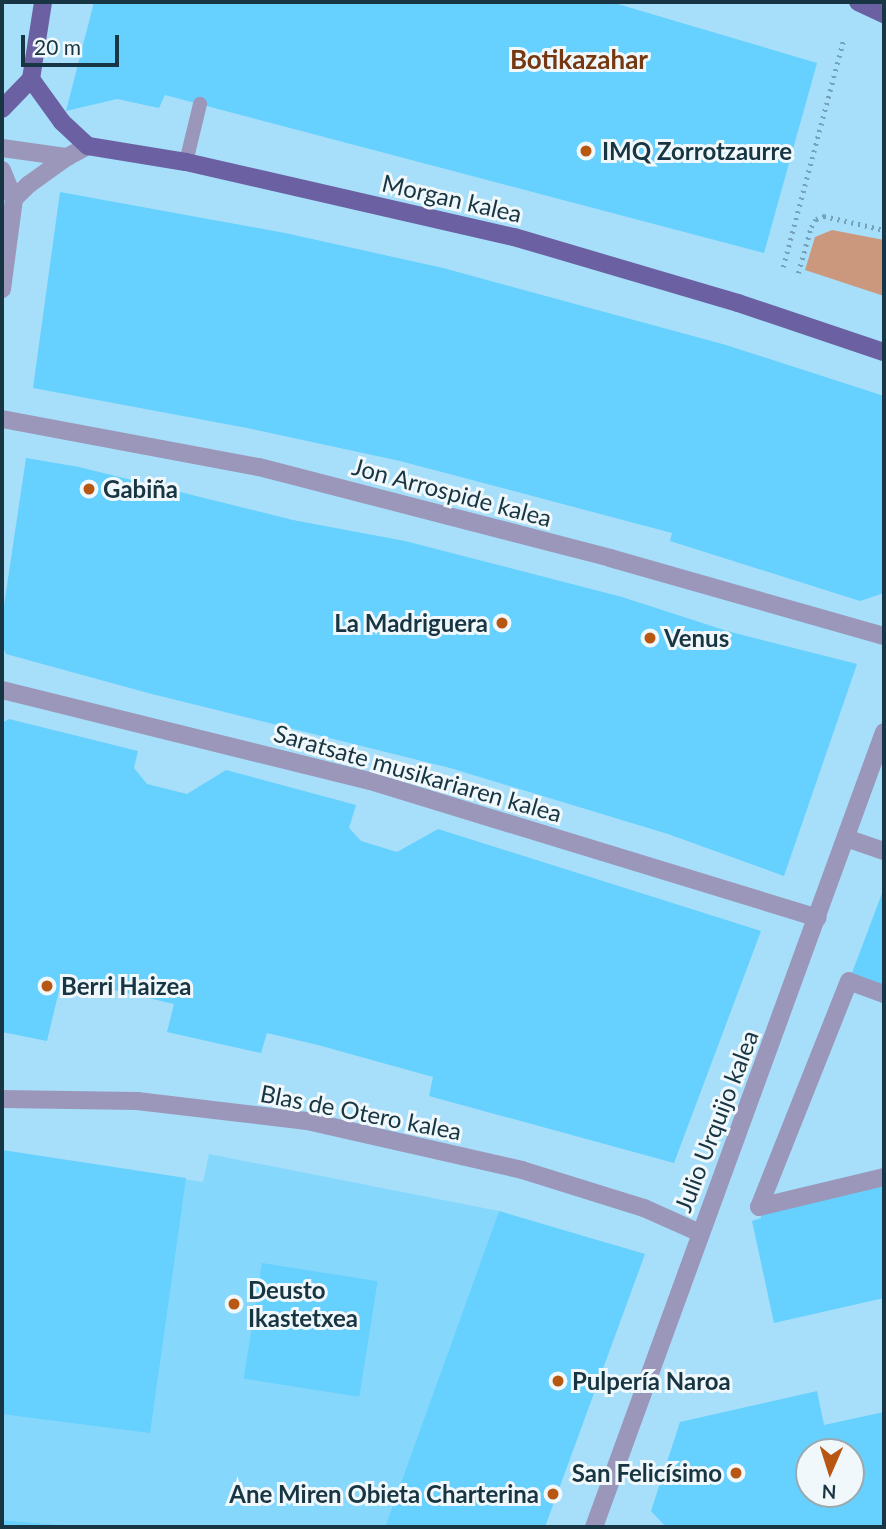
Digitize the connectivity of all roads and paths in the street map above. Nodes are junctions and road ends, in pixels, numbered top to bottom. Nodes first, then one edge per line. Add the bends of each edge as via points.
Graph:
1 (43, 2) edge
2 (858, 2) edge
3 (884, 13) edge
4 (843, 41) dead end
5 (31, 79) junction
6 (200, 104) dead end
7 (2, 109) edge
8 (88, 146) junction
9 (2, 148) edge
10 (67, 157) junction
11 (186, 162) junction
12 (2, 170) edge
13 (14, 199) junction
14 (884, 230) edge
15 (783, 267) dead end
16 (798, 272) dead end
17 (2, 289) edge
18 (884, 352) edge
19 (2, 419) edge
20 (884, 636) edge
21 (2, 690) edge
22 (884, 732) edge
23 (846, 838) junction
24 (884, 851) edge
25 (818, 918) junction
26 (884, 993) edge
27 (2, 1099) edge
28 (884, 1177) edge
29 (700, 1233) junction
30 (594, 1527) edge

1 - 5 main road
2 - 3 main road
4 - 15 path
5 - 7 main road
5 - 8 main road via 62,122
6 - 11 lane
8 - 10 street
8 - 11 main road, Morgan kalea
9 - 10 street
10 - 13 street
11 - 18 main road, Morgan kalea via 527,241
12 - 13 street
13 - 17 street
14 - 16 path via 824,216 816,219
19 - 20 street, Jon Arrospide kalea via 259,467 610,558
21 - 25 street, Saratsate musikariaren kalea via 370,781
22 - 23 street, Julio Urquijo kalea
23 - 24 street
23 - 25 street, Julio Urquijo kalea
25 - 29 street, Julio Urquijo kalea
26 - 28 street via 849,981 759,1207
27 - 29 street, Blas de Otero kalea via 137,1101 307,1121 522,1170 644,1208
29 - 30 street, Julio Urquijo kalea

